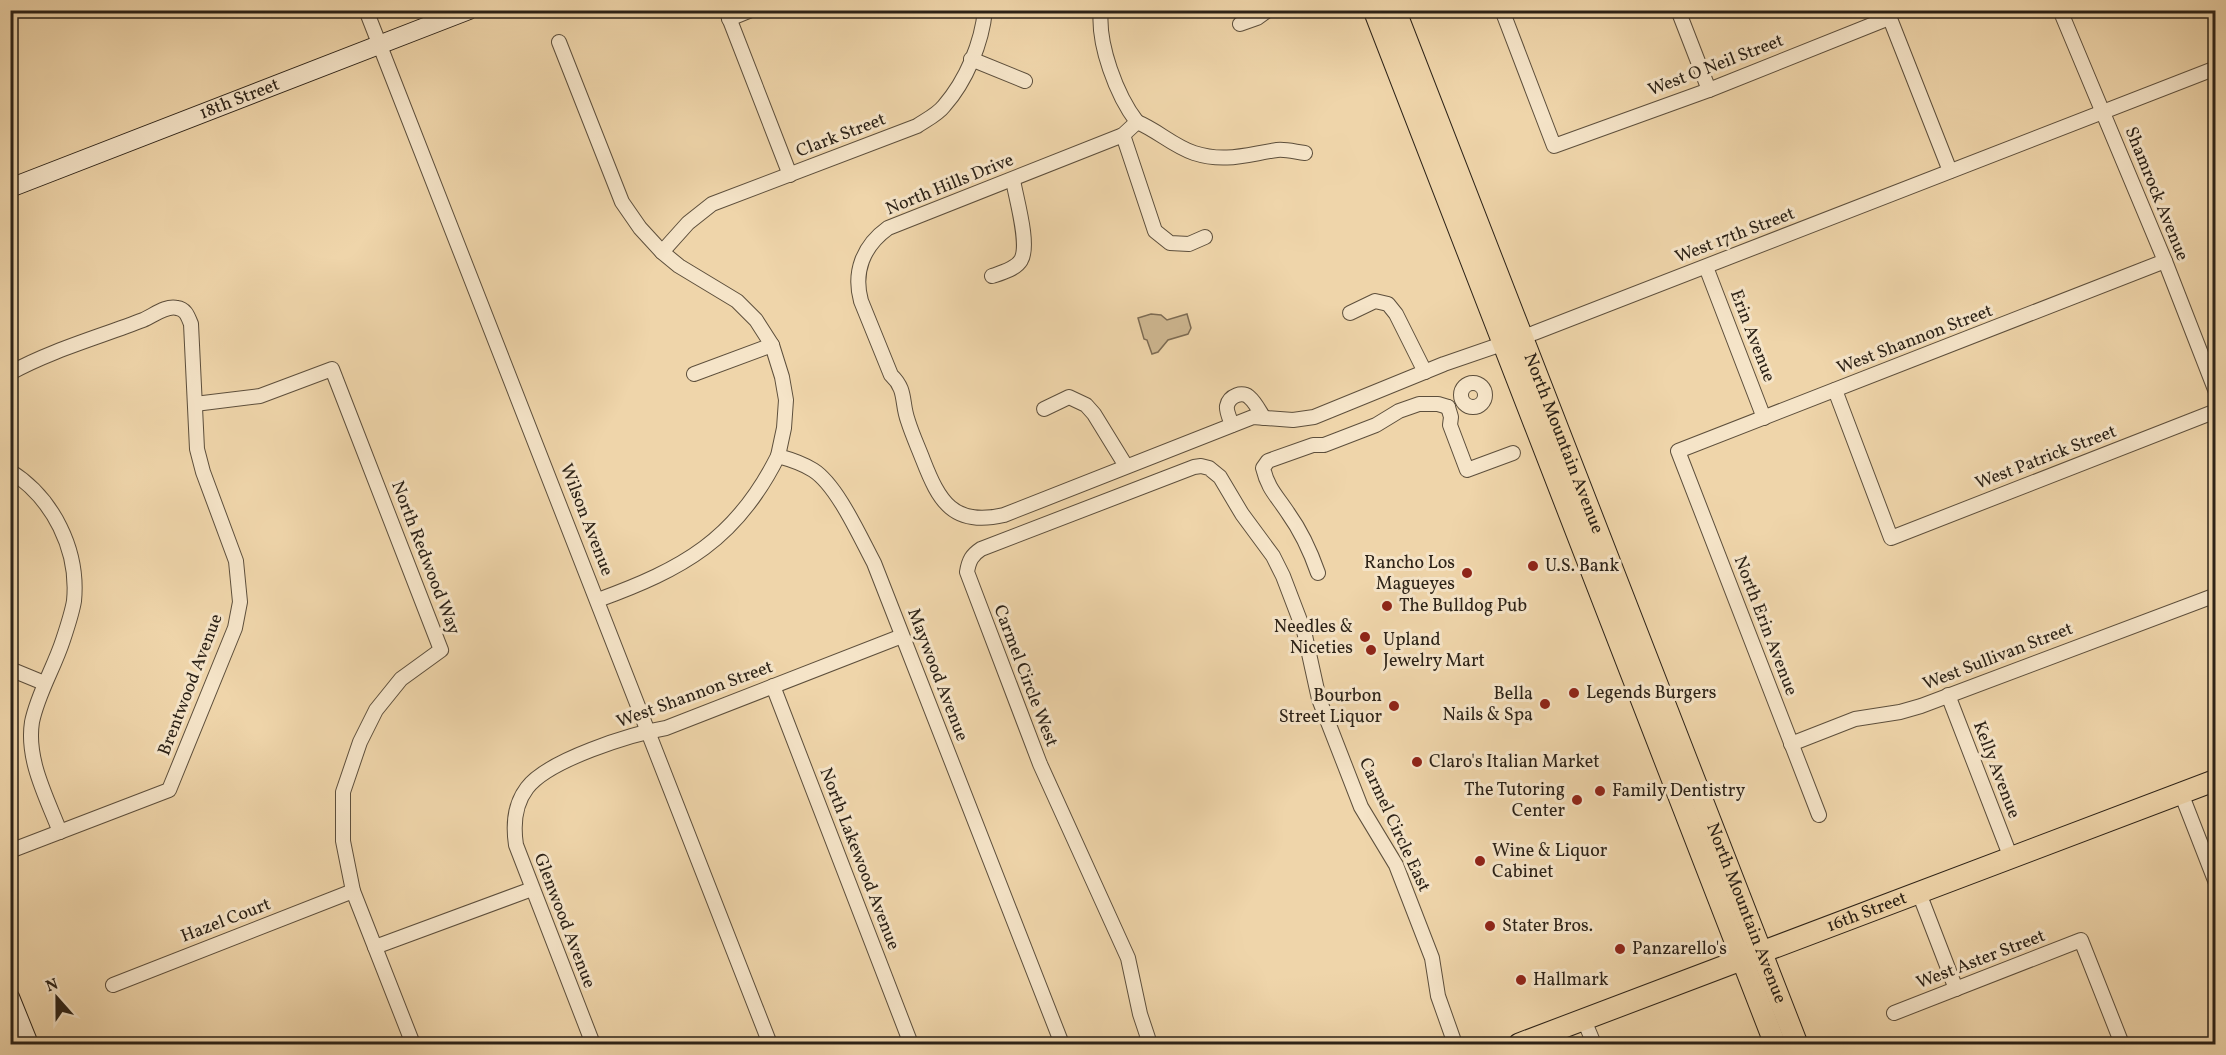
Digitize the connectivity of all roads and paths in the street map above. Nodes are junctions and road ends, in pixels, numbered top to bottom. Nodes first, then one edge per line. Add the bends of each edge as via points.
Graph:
1 (366, 10) edge
2 (469, 10) edge
3 (751, 10) edge
4 (985, 10) edge
5 (1101, 10) edge
6 (1268, 10) edge
7 (1374, 10) edge
8 (1395, 10) edge
9 (1502, 10) edge
10 (1678, 10) edge
11 (2060, 10) edge
12 (1888, 14) edge
13 (728, 15) edge
14 (1240, 24) dead end
15 (559, 42) dead end
16 (380, 45) junction
17 (971, 59) junction
18 (2216, 68) edge
19 (1025, 81) dead end
20 (1709, 90) junction
21 (2103, 112) junction
22 (1137, 122) junction
23 (1123, 135) junction
24 (1305, 153) dead end
25 (1950, 171) junction
26 (790, 175) junction
27 (1013, 180) junction
28 (10, 188) edge
29 (1205, 237) dead end
30 (662, 252) junction
31 (2165, 261) junction
32 (1706, 267) junction
33 (992, 276) dead end
34 (1350, 313) dead end
35 (1514, 340) junction
36 (772, 345) junction
37 (1464, 357) junction
38 (1425, 372) junction
39 (10, 373) edge
40 (694, 374) dead end
41 (1472, 383) junction
42 (1835, 390) junction
43 (2216, 392) edge
44 (1462, 400) junction
45 (195, 404) junction
46 (1448, 407) junction
47 (1044, 409) dead end
48 (2216, 411) edge
49 (1264, 418) junction
50 (1764, 418) junction
51 (1232, 425) junction
52 (1190, 441) joint
53 (1678, 451) joint
54 (1513, 453) dead end
55 (778, 456) junction
56 (1126, 466) junction
57 (1209, 468) joint
58 (10, 471) edge
59 (1318, 573) dead end
60 (2216, 595) edge
61 (598, 600) junction
62 (902, 636) junction
63 (10, 669) edge
64 (44, 683) junction
65 (773, 686) junction
66 (1948, 695) junction
67 (647, 732) junction
68 (1791, 744) junction
69 (2216, 780) edge
70 (2181, 793) junction
71 (517, 809) joint
72 (1819, 815) dead end
73 (60, 832) junction
74 (10, 851) edge
75 (2011, 858) junction
76 (2216, 883) edge
77 (532, 889) junction
78 (353, 891) junction
79 (1919, 893) junction
80 (375, 947) junction
81 (1752, 956) junction
82 (113, 985) dead end
83 (1956, 989) junction
84 (10, 996) edge
85 (1894, 1013) dead end
86 (1584, 1020) junction
87 (29, 1044) edge
88 (411, 1044) edge
89 (593, 1044) edge
90 (770, 1044) edge
91 (911, 1044) edge
92 (1062, 1044) edge
93 (1150, 1044) edge
94 (1455, 1044) edge
95 (1519, 1044) edge
96 (1594, 1044) edge
97 (1775, 1044) edge
98 (1797, 1044) edge
99 (2122, 1044) edge

1 - 16 street, Wilson Avenue
2 - 16 main road, 18th Street
3 - 13 street
4 - 17 street, Clark Street via 983,31
5 - 22 street via 1103,45
6 - 14 street
7 - 35 main road, North Mountain Avenue
8 - 35 main road, North Mountain Avenue
9 - 20 street, West O Neil Street via 1554,146
10 - 20 street
11 - 21 street, Shamrock Avenue
12 - 20 street, West O Neil Street
12 - 25 street
13 - 26 street
15 - 30 street via 622,202
16 - 28 main road, 18th Street
16 - 61 street, Wilson Avenue
17 - 19 street
17 - 26 street, Clark Street via 943,108 917,126
18 - 21 street, West 17th Street
21 - 25 street, West 17th Street
21 - 31 street, Shamrock Avenue
22 - 23 street, North Hills Drive
22 - 24 street via 1173,144 1213,157 1238,158 1280,149
23 - 27 street, North Hills Drive
23 - 29 street via 1155,231 1170,243 1189,244
25 - 32 street, West 17th Street
26 - 30 street, Clark Street via 712,204
27 - 33 street via 1025,247 1021,261
27 - 56 street, North Hills Drive via 888,228 867,249 858,281 861,301 888,368 902,390 907,421 939,497 950,509 981,518 1004,515
30 - 36 street via 737,301 756,320
31 - 42 street, West Shannon Street
31 - 43 street, Shamrock Avenue
32 - 35 street, West 17th Street
32 - 50 street, Erin Avenue
34 - 38 street via 1375,301 1388,304
35 - 37 street, West 17th Street
35 - 81 main road, North Mountain Avenue
36 - 40 street
36 - 55 street via 786,400
37 - 38 street, West 17th Street
37 - 41 street
38 - 49 street, West 17th Street via 1314,417
39 - 45 street, Brentwood Avenue via 177,307 186,312 191,324
41 - 44 street via 1461,391
41 - 44 street via 1484,389 1482,403 1469,406
42 - 48 street, West Patrick Street via 1891,538
42 - 50 street, West Shannon Street
44 - 46 street
45 - 73 street, Brentwood Avenue via 196,449 236,561 240,602 235,628 169,790
45 - 78 street, North Redwood Way via 260,396 332,369 441,650 401,679 375,710 349,772 343,792 343,841
46 - 54 street via 1450,425 1467,470
46 - 59 street via 1419,404 1324,445 1313,445 1268,461 1263,468 1269,487 1289,514
47 - 56 street via 1069,397 1086,405
49 - 51 street, West 17th Street via 1253,417
49 - 51 street via 1251,398 1236,395 1226,407
50 - 53 street, West Shannon Street
51 - 52 street, West 17th Street
52 - 56 street, North Hills Drive
53 - 68 street, North Erin Avenue
55 - 61 street via 746,509 719,537 669,571
55 - 62 street, Maywood Avenue via 812,469 837,496 874,563
57 - 93 street, Carmel Circle West via 1201,466 1160,479 981,549 968,562 967,572 1040,764 1128,958
57 - 94 street, Carmel Circle East via 1220,477 1283,576 1304,631 1319,699 1358,798 1396,865 1432,958 1438,996
58 - 64 street via 44,500 62,530 73,564 74,601 62,643
60 - 66 street, West Sullivan Street
61 - 67 street, Wilson Avenue
62 - 65 street, West Shannon Street
62 - 92 street, Maywood Avenue
63 - 64 street
64 - 73 street via 32,722 32,743 35,767
65 - 67 street, West Shannon Street
65 - 91 street, North Lakewood Avenue
66 - 68 street, West Sullivan Street via 1900,712 1855,719
66 - 75 street, Kelly Avenue
67 - 71 street, West Shannon Street via 556,765 527,788
67 - 90 street, Wilson Avenue
68 - 72 street, North Erin Avenue
69 - 70 main road, 16th Street
70 - 75 main road, 16th Street
70 - 76 street
71 - 77 street, Glenwood Avenue via 513,826 516,845
73 - 74 street
75 - 79 main road, 16th Street
77 - 80 street
77 - 89 street, Glenwood Avenue
78 - 80 street, North Redwood Way
78 - 82 street, Hazel Court
79 - 81 main road, 16th Street
79 - 83 street
80 - 88 street, North Redwood Way
81 - 86 main road, 16th Street
81 - 97 main road, North Mountain Avenue
81 - 98 main road, North Mountain Avenue
83 - 85 street, West Aster Street
83 - 99 street, West Aster Street via 2081,940
84 - 87 main road
86 - 95 main road, 16th Street
86 - 96 street

